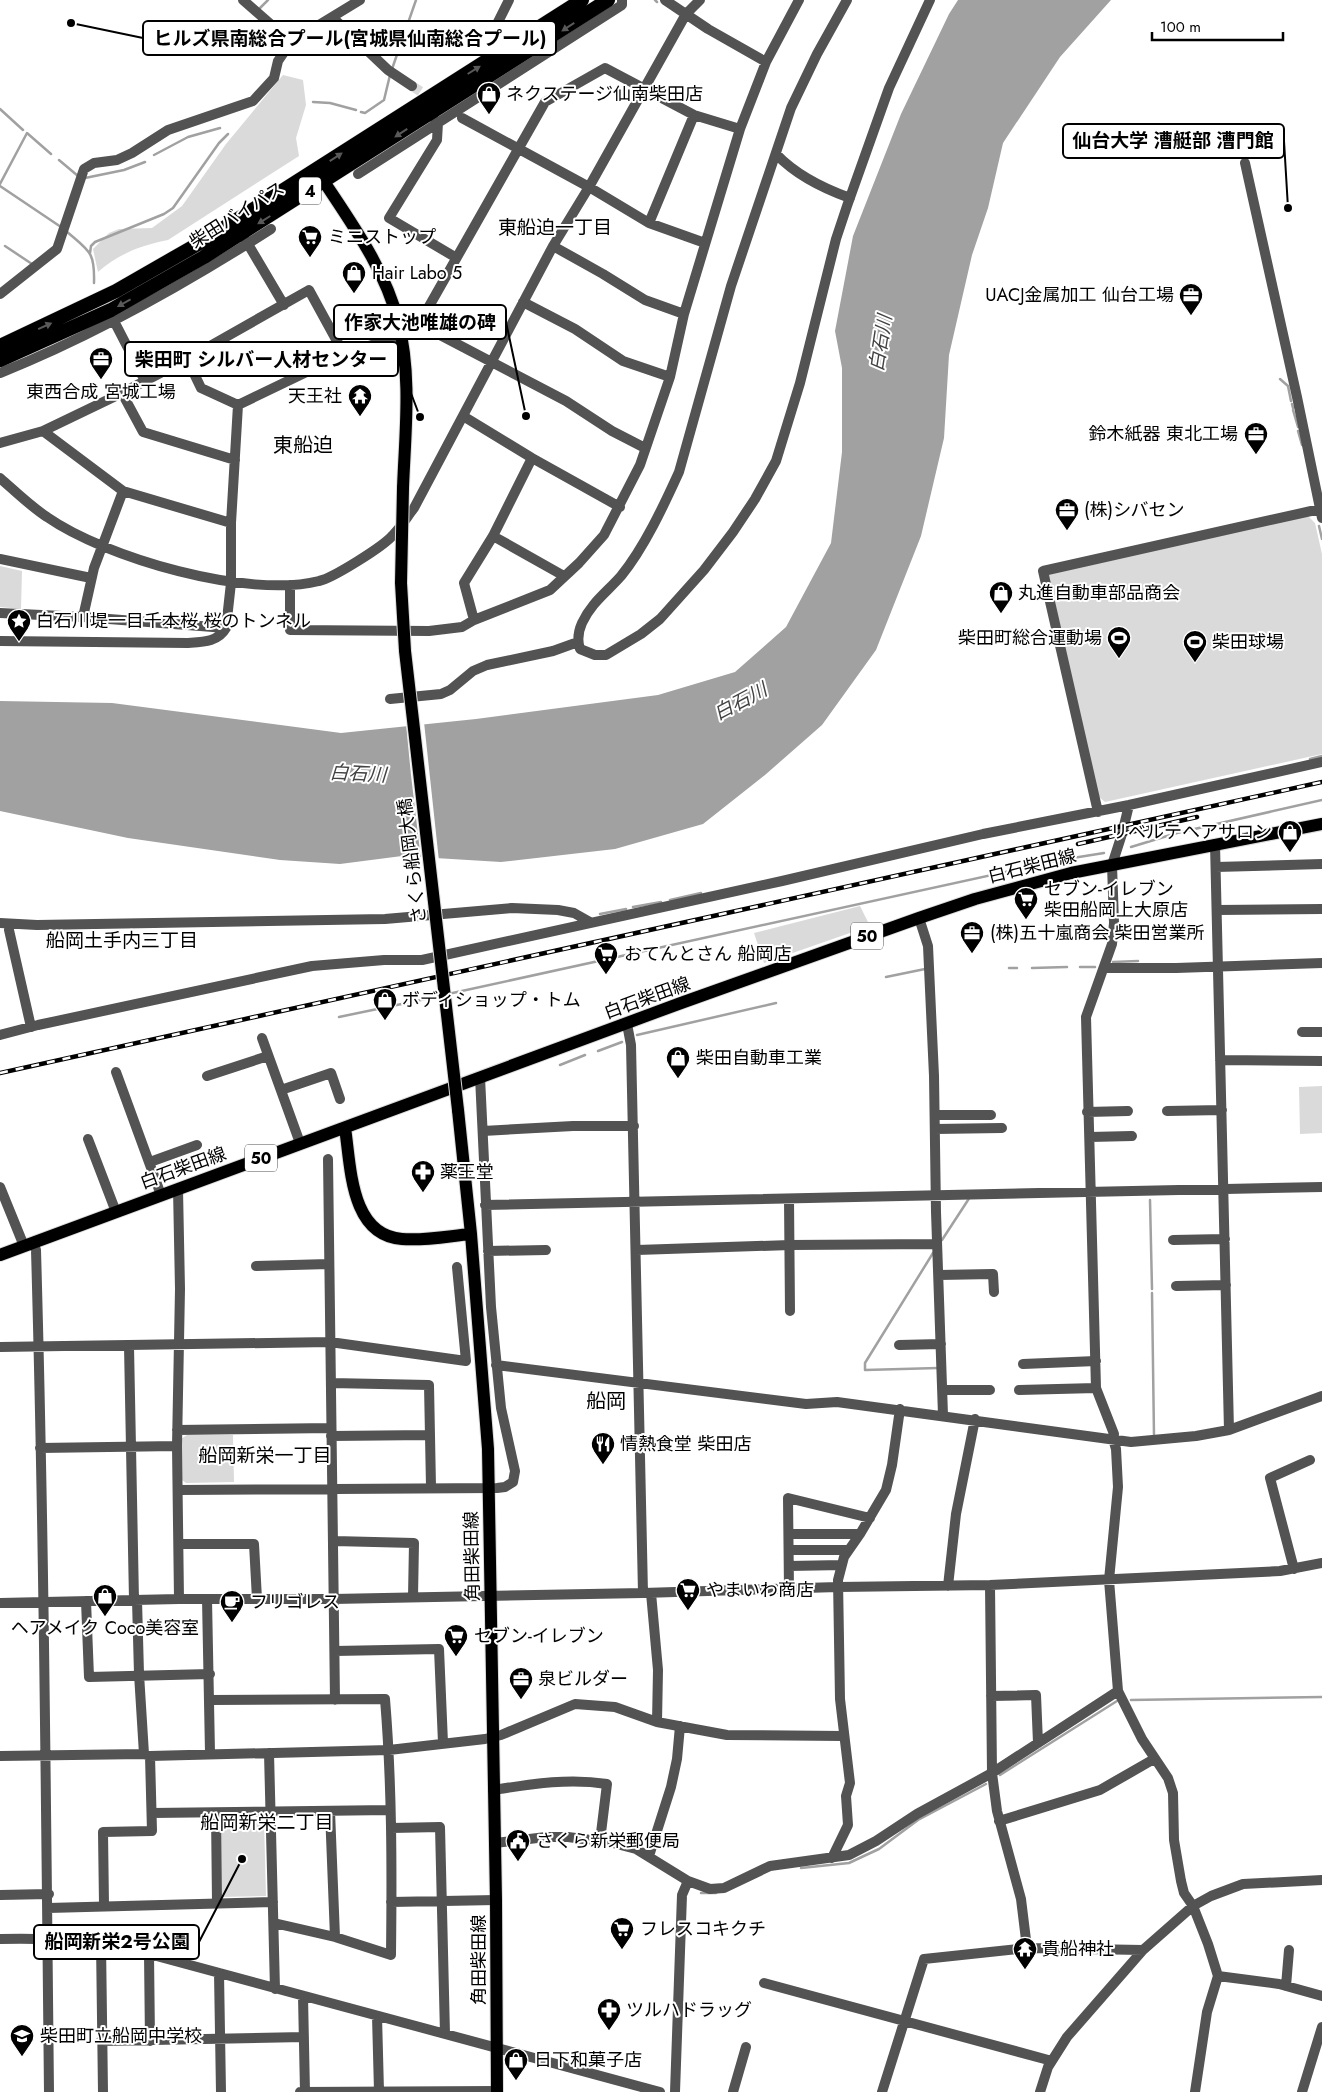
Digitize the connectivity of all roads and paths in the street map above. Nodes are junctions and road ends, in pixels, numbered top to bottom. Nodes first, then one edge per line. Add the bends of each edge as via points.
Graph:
1 (242, 0) edge
2 (360, 0) edge
3 (510, 0) edge
4 (582, 0) edge
5 (608, 0) edge
6 (622, 0) edge
7 (665, 0) edge
8 (700, 0) edge
9 (799, 0) edge
10 (847, 0) edge
11 (930, 0) edge
12 (686, 14) junction
13 (332, 17) junction
14 (291, 42) junction
15 (493, 58) junction
16 (766, 62) junction
17 (412, 86) tunnel mouth
18 (645, 88) junction
19 (694, 115) junction
20 (434, 118) junction
21 (462, 118) dead end
22 (740, 129) junction
23 (518, 150) junction
24 (776, 154) junction
25 (1245, 163) dead end
26 (316, 170) junction
27 (358, 174) dead end
28 (324, 182) junction
29 (589, 187) junction
30 (850, 198) junction
31 (649, 223) junction
32 (271, 229) dead end
33 (245, 239) junction
34 (705, 243) junction
35 (553, 246) junction
36 (455, 257) junction
37 (0, 294) edge
38 (523, 302) junction
39 (284, 305) junction
40 (684, 314) junction
41 (114, 321) junction
42 (419, 324) junction
43 (402, 335) junction
44 (0, 346) edge
45 (344, 354) junction
46 (18, 359) junction
47 (187, 359) junction
48 (0, 360) edge
49 (491, 362) junction
50 (0, 373) edge
51 (670, 377) junction
52 (145, 380) junction
53 (122, 392) junction
54 (238, 405) junction
55 (463, 416) junction
56 (43, 431) junction
57 (0, 442) edge
58 (645, 448) junction
59 (532, 458) junction
60 (235, 460) junction
61 (0, 478) edge
62 (123, 491) junction
63 (620, 507) junction
64 (1321, 514) edge
65 (231, 523) junction
66 (493, 536) junction
67 (103, 546) junction
68 (0, 560) edge
69 (564, 576) junction
70 (91, 578) junction
71 (231, 583) junction
72 (290, 585) junction
73 (0, 613) edge
74 (83, 617) junction
75 (474, 620) junction
76 (226, 628) junction
77 (0, 641) edge
78 (578, 642) junction
79 (390, 699) dead end
80 (1322, 762) edge
81 (1128, 806) junction
82 (1098, 812) junction
83 (1322, 824) edge
84 (1215, 844) junction
85 (1322, 864) edge
86 (1112, 865) junction
87 (1216, 866) junction
88 (1322, 909) edge
89 (1217, 910) junction
90 (919, 918) junction
91 (590, 922) junction
92 (0, 923) edge
93 (9, 930) dead end
94 (1322, 963) edge
95 (1218, 967) junction
96 (1104, 968) junction
97 (627, 1024) junction
98 (31, 1027) junction
99 (1302, 1032) dead end
100 (1322, 1032) edge
101 (0, 1035) edge
102 (262, 1038) dead end
103 (268, 1056) junction
104 (1220, 1060) junction
105 (1322, 1061) edge
106 (116, 1072) dead end
107 (207, 1076) dead end
108 (480, 1077) junction
109 (281, 1090) junction
110 (340, 1099) dead end
111 (458, 1110) joint
112 (1167, 1110) dead end
113 (1222, 1110) junction
114 (1128, 1111) dead end
115 (1087, 1112) junction
116 (935, 1115) junction
117 (991, 1115) dead end
118 (634, 1126) junction
119 (346, 1128) junction
120 (1002, 1128) dead end
121 (935, 1129) junction
122 (483, 1131) junction
123 (1132, 1136) dead end
124 (1090, 1137) junction
125 (88, 1139) dead end
126 (300, 1143) junction
127 (196, 1145) dead end
128 (328, 1159) dead end
129 (150, 1162) junction
130 (0, 1187) edge
131 (1322, 1188) edge
132 (178, 1189) junction
133 (1224, 1190) junction
134 (1091, 1192) junction
135 (161, 1195) junction
136 (937, 1195) junction
137 (788, 1199) junction
138 (635, 1202) junction
139 (485, 1204) junction
140 (116, 1212) junction
141 (471, 1234) junction
142 (1225, 1239) junction
143 (1173, 1240) dead end
144 (29, 1244) junction
145 (937, 1244) junction
146 (790, 1245) junction
147 (546, 1250) dead end
148 (637, 1250) junction
149 (488, 1252) junction
150 (0, 1255) edge
151 (329, 1264) junction
152 (256, 1266) dead end
153 (457, 1267) dead end
154 (938, 1275) junction
155 (1226, 1285) junction
156 (1176, 1286) dead end
157 (994, 1292) dead end
158 (790, 1311) dead end
159 (330, 1342) junction
160 (178, 1344) junction
161 (941, 1344) junction
162 (900, 1345) dead end
163 (39, 1346) junction
164 (129, 1346) junction
165 (0, 1347) edge
166 (1096, 1362) junction
167 (1023, 1364) dead end
168 (496, 1365) junction
169 (331, 1383) junction
170 (639, 1384) junction
171 (1096, 1388) junction
172 (943, 1390) junction
173 (990, 1390) dead end
174 (1019, 1390) dead end
175 (1322, 1396) edge
176 (900, 1409) junction
177 (943, 1415) junction
178 (975, 1420) junction
179 (177, 1430) junction
180 (1229, 1430) junction
181 (331, 1432) junction
182 (429, 1435) junction
183 (1113, 1439) junction
184 (177, 1446) junction
185 (130, 1447) junction
186 (40, 1448) junction
187 (1310, 1460) dead end
188 (333, 1488) junction
189 (431, 1488) junction
190 (488, 1488) junction
191 (178, 1490) junction
192 (870, 1518) junction
193 (789, 1534) junction
194 (860, 1534) junction
195 (334, 1541) junction
196 (179, 1544) junction
197 (789, 1550) junction
198 (848, 1550) junction
199 (1322, 1563) edge
200 (789, 1566) junction
201 (842, 1566) junction
202 (1294, 1569) junction
203 (1109, 1580) junction
204 (990, 1585) junction
205 (948, 1586) junction
206 (838, 1587) junction
207 (790, 1589) junction
208 (647, 1593) junction
209 (490, 1596) junction
210 (414, 1597) junction
211 (179, 1598) junction
212 (207, 1599) junction
213 (257, 1599) junction
214 (333, 1599) junction
215 (135, 1600) junction
216 (86, 1601) junction
217 (44, 1602) junction
218 (0, 1603) edge
219 (335, 1651) junction
220 (138, 1674) junction
221 (210, 1674) junction
222 (1118, 1691) junction
223 (991, 1696) junction
224 (210, 1700) junction
225 (335, 1700) junction
226 (657, 1722) junction
227 (680, 1726) junction
228 (843, 1736) junction
229 (492, 1737) junction
230 (443, 1743) junction
231 (1038, 1743) junction
232 (389, 1750) junction
233 (210, 1753) junction
234 (269, 1753) junction
235 (46, 1755) junction
236 (147, 1755) junction
237 (0, 1756) edge
238 (1154, 1759) junction
239 (992, 1773) junction
240 (494, 1790) junction
241 (390, 1810) junction
242 (330, 1811) junction
243 (271, 1812) junction
244 (152, 1813) junction
245 (216, 1813) junction
246 (999, 1821) junction
247 (392, 1828) junction
248 (600, 1841) junction
249 (495, 1843) junction
250 (649, 1856) junction
251 (832, 1858) junction
252 (1322, 1880) edge
253 (688, 1881) junction
254 (49, 1894) junction
255 (0, 1895) edge
256 (496, 1900) junction
257 (442, 1901) junction
258 (273, 1902) junction
259 (391, 1902) junction
260 (217, 1903) junction
261 (104, 1905) junction
262 (1193, 1906) junction
263 (48, 1908) junction
264 (274, 1923) junction
265 (335, 1937) junction
266 (48, 1938) junction
267 (0, 1939) edge
268 (100, 1942) junction
269 (1027, 1948) junction
270 (1144, 1950) junction
271 (1289, 1950) dead end
272 (149, 1954) junction
273 (219, 1973) junction
274 (1218, 1976) junction
275 (764, 1984) dead end
276 (1286, 1986) junction
277 (276, 1989) junction
278 (303, 1996) junction
279 (1322, 1996) edge
280 (377, 2016) junction
281 (906, 2021) junction
282 (1322, 2027) edge
283 (446, 2034) junction
284 (304, 2037) junction
285 (220, 2038) junction
286 (102, 2041) junction
287 (150, 2041) junction
288 (746, 2047) dead end
289 (496, 2049) junction
290 (1052, 2061) junction
291 (497, 2091) edge
292 (49, 2092) edge
293 (103, 2092) edge
294 (221, 2092) edge
295 (300, 2092) edge
296 (304, 2092) edge
297 (331, 2092) edge
298 (379, 2092) edge
299 (392, 2092) edge
300 (446, 2092) edge
301 (660, 2092) edge
302 (675, 2092) edge
303 (734, 2092) edge
304 (882, 2092) edge
305 (1040, 2092) edge
306 (1195, 2092) edge
307 (1302, 2092) edge

1 - 14 street
2 - 13 street
3 - 15 street via 488,42
4 - 15 highway, 柴田バイパス / 4
5 -> 20 highway, 柴田バイパス / 4
6 - 20 street via 622,5
7 - 12 street
8 - 12 street
9 - 16 street
10 - 24 street via 791,108
11 - 30 street via 889,88
12 - 16 street
12 - 18 street
13 - 14 street
13 - 17 street via 388,70
14 - 37 street via 278,61 274,78 253,101 168,130 117,160 94,163 84,169 57,249
26 -> 15 highway, 柴田バイパス / 4
16 - 22 street
18 - 19 street
18 - 23 street via 605,68 545,102
18 - 29 street
19 - 22 street
19 - 31 street
20 - 27 street
20 -> 28 highway, 柴田バイパス / 4
20 - 36 street via 437,140 389,218
21 - 23 street
22 - 34 street
23 - 29 street
23 - 36 street
24 - 30 street via 790,169
24 - 78 street via 731,286 679,472 662,509 621,576 589,610
25 - 64 street
26 - 28 main road
44 -> 26 highway, 柴田バイパス / 4 via 116,291
28 -> 33 highway, 柴田バイパス / 4
28 - 43 main road via 382,277
29 - 31 street
29 - 35 street
30 - 78 street via 836,239 784,436 776,461 755,499 704,570 660,619 606,655 586,653
31 - 34 street
32 - 33 street
33 - 39 street
33 - 41 street
33 -> 46 highway, 柴田バイパス / 4
34 - 40 street
35 - 38 street
35 - 40 street via 645,300
36 - 42 street
38 - 49 street
38 - 51 street via 623,361
39 - 45 street via 309,290
39 - 47 street
40 - 51 street
41 - 46 street
41 - 52 street
42 - 43 street
42 - 49 street
43 - 45 street
43 - 111 main road, さくら船岡大橋, bridge via 407,392 401,583 405,651
45 - 54 street
46 - 48 highway, 柴田バイパス / 4
46 - 50 street
47 - 52 street
47 - 54 street via 201,388
49 - 55 street
49 - 58 street via 566,401
51 - 58 street
52 - 53 street
53 - 56 street
53 - 60 street via 143,432
54 - 60 street
55 - 59 street
55 - 72 street via 414,508 393,536 332,577
56 - 57 street
56 - 62 street
58 - 63 street
59 - 63 street
59 - 66 street
60 - 65 street
61 - 67 street via 47,518
62 - 65 street
62 - 67 street
63 - 69 street via 604,535
64 - 82 street via 1043,571
65 - 71 street
66 - 69 street
66 - 75 street via 464,583
67 - 70 street
67 - 71 street via 162,566
68 - 70 street
69 - 75 street via 550,590
70 - 74 street
71 - 72 street
71 - 76 street
72 - 75 street via 290,630 429,631 462,627
73 - 74 street
74 - 76 street
76 - 77 street via 219,636 207,641 188,643
78 - 79 street via 553,651 487,665 441,694
80 - 81 street
81 - 82 street
81 - 86 street
82 - 91 street via 983,834
83 - 84 main road, 白石柴田線 / 50
84 - 86 main road, 白石柴田線 / 50
84 - 87 street
85 - 87 street
86 - 90 main road, 白石柴田線 / 50 via 1029,883
86 - 96 street via 1114,922 1112,944
87 - 89 street
88 - 89 street
89 - 95 street
90 - 97 main road, 白石柴田線 / 50
90 - 116 street via 928,946
91 - 92 street via 574,913 512,908 383,919
91 - 98 street via 422,960 312,966
93 - 98 street
94 - 95 street
95 - 96 street
95 - 104 street
96 - 115 street via 1086,1018
97 - 108 main road, 白石柴田線 / 50
97 - 118 street via 631,1045
98 - 101 street
99 - 100 street
102 - 103 street
103 - 107 street
103 - 109 street
104 - 105 street
104 - 113 street
106 - 129 street
108 - 119 main road, 白石柴田線 / 50
108 - 122 street
109 - 110 street via 331,1073
109 - 126 street
111 - 141 main road, 角田柴田線
112 - 113 street
113 - 133 street
114 - 115 street
115 - 124 street
116 - 117 street
116 - 121 street
118 - 122 street
118 - 138 street
119 - 126 main road, 白石柴田線 / 50
119 - 141 main road via 360,1208 376,1230 404,1239
120 - 121 street
121 - 136 street
122 - 139 street
123 - 124 street
124 - 134 street
125 - 140 street
126 - 132 main road, 白石柴田線 / 50
127 - 129 street
128 - 151 street
129 - 135 street
130 - 144 street
131 - 133 street
132 - 135 main road, 白石柴田線 / 50
132 - 160 street
133 - 134 street
133 - 142 street
134 - 136 street
134 - 166 street
135 - 140 main road, 白石柴田線 / 50
136 - 137 street
136 - 145 street
137 - 138 street
137 - 146 street
138 - 139 street
138 - 148 street
139 - 149 street
140 - 144 main road, 白石柴田線 / 50
141 - 190 main road, 角田柴田線 via 488,1449
142 - 143 street
142 - 155 street
144 - 150 main road, 白石柴田線 / 50
144 - 163 street via 36,1250
145 - 146 street
145 - 154 street
146 - 148 street
146 - 158 street
147 - 149 street
148 - 170 street
149 - 168 street
151 - 152 street
151 - 159 street
153 - 159 street via 466,1361
154 - 157 street via 993,1274
154 - 161 street
155 - 156 street
155 - 180 street
159 - 160 street
159 - 169 street
160 - 164 street
160 - 179 street
161 - 162 street
161 - 172 street
163 - 164 street
163 - 165 street
163 - 186 street
164 - 185 street
166 - 167 street
166 - 171 street
168 - 170 street
168 - 190 street via 515,1477 505,1487
169 - 181 street
169 - 182 street via 429,1385
170 - 176 street via 806,1404 837,1402
170 - 208 street
171 - 174 street
171 - 183 street via 1114,1434
172 - 173 street
172 - 177 street
175 - 180 street
176 - 177 street
176 - 192 street via 886,1490
177 - 178 street
178 - 183 street
178 - 205 street via 956,1514
179 - 181 street
179 - 184 street
180 - 183 street via 1153,1441
181 - 182 street
181 - 188 street
182 - 189 street
183 - 203 street via 1118,1487
184 - 185 street
184 - 191 street
185 - 186 street
185 - 215 street
186 - 217 street
187 - 202 street via 1270,1478
188 - 189 street
188 - 191 street
188 - 195 street
189 - 190 street
190 - 209 main road, 角田柴田線
191 - 196 street
192 - 193 street via 788,1498
192 - 194 street
193 - 194 street
193 - 197 street
194 - 198 street
195 - 210 street via 414,1543
195 - 214 street
196 - 211 street
196 - 213 street via 254,1544
197 - 198 street
197 - 200 street
198 - 201 street
199 - 202 street
200 - 201 street
200 - 207 street
201 - 206 street
202 - 203 street
203 - 204 street
203 - 222 street
204 - 205 street
204 - 223 street
205 - 206 street
206 - 207 street
206 - 228 street
207 - 208 street
208 - 209 street
208 - 226 street via 658,1670
209 - 210 street
209 - 229 main road, 角田柴田線
210 - 214 street
211 - 212 street
211 - 215 street
212 - 213 street
212 - 221 street
213 - 214 street
214 - 219 street
215 - 216 street
215 - 220 street
216 - 217 street
216 - 220 street via 89,1676
217 - 218 street
217 - 235 street
219 - 225 street
219 - 230 street via 440,1650
220 - 221 street
220 - 236 street
221 - 224 street
222 - 231 street
222 - 238 street
223 - 231 street via 1036,1695
223 - 239 street
224 - 225 street
224 - 233 street
225 - 232 street via 385,1699
226 - 227 street
226 - 229 street via 615,1707 575,1704
227 - 228 street via 727,1735
227 - 250 street via 671,1788
228 - 251 street via 850,1783 846,1796 848,1825
229 - 230 street
229 - 240 main road, 角田柴田線
230 - 232 street
231 - 239 street
232 - 234 street
232 - 241 street
233 - 234 street
233 - 236 street
234 - 243 street
235 - 236 street
235 - 237 street
235 - 254 street
236 - 244 street
238 - 246 street via 1100,1790
238 - 262 street via 1168,1778 1173,1793 1176,1857 1184,1893
239 - 246 street
239 - 251 street via 917,1814 876,1841 849,1855
240 - 248 street via 557,1781 584,1780 607,1784
240 - 249 main road, 角田柴田線
241 - 242 street
241 - 247 street
242 - 243 street
242 - 265 street
243 - 245 street
243 - 258 street
244 - 245 street
244 - 261 street via 152,1831 102,1832
245 - 260 street
246 - 269 street via 1021,1899
247 - 257 street via 440,1827
247 - 259 street
248 - 249 street via 546,1837
248 - 250 street via 636,1849
249 - 256 main road, 角田柴田線
250 - 253 street
251 - 253 street via 770,1866 724,1888 710,1889
252 - 262 street via 1244,1884
253 - 302 street via 682,1895
254 - 255 street
254 - 263 street
256 - 257 street
256 - 289 main road, 角田柴田線
257 - 259 street
257 - 283 street
258 - 260 street
258 - 264 street
259 - 265 street via 391,1955
260 - 261 street
261 - 263 street
262 - 270 street
262 - 274 street
263 - 266 street
264 - 265 street
264 - 277 street
266 - 267 street
266 - 268 street
266 - 292 street
268 - 272 street
268 - 286 street
269 - 270 street
269 - 281 street via 924,1958
270 - 290 street via 1067,2037
271 - 276 street
272 - 273 street
272 - 287 street
273 - 277 street
273 - 285 street
274 - 276 street
274 - 306 street via 1208,2012
275 - 281 street
276 - 279 street
277 - 278 street
278 - 280 street
278 - 284 street
280 - 283 street
280 - 298 street
281 - 290 street
281 - 304 street
282 - 307 street
283 - 289 street
284 - 285 street
284 - 296 street
285 - 287 street
285 - 294 street
286 - 287 street
286 - 293 street
288 - 303 street
289 - 291 main road, 角田柴田線
289 - 301 street
290 - 305 street
291 - 300 street
295 - 296 street
296 - 297 street
297 - 298 street
298 - 299 street
299 - 300 street

